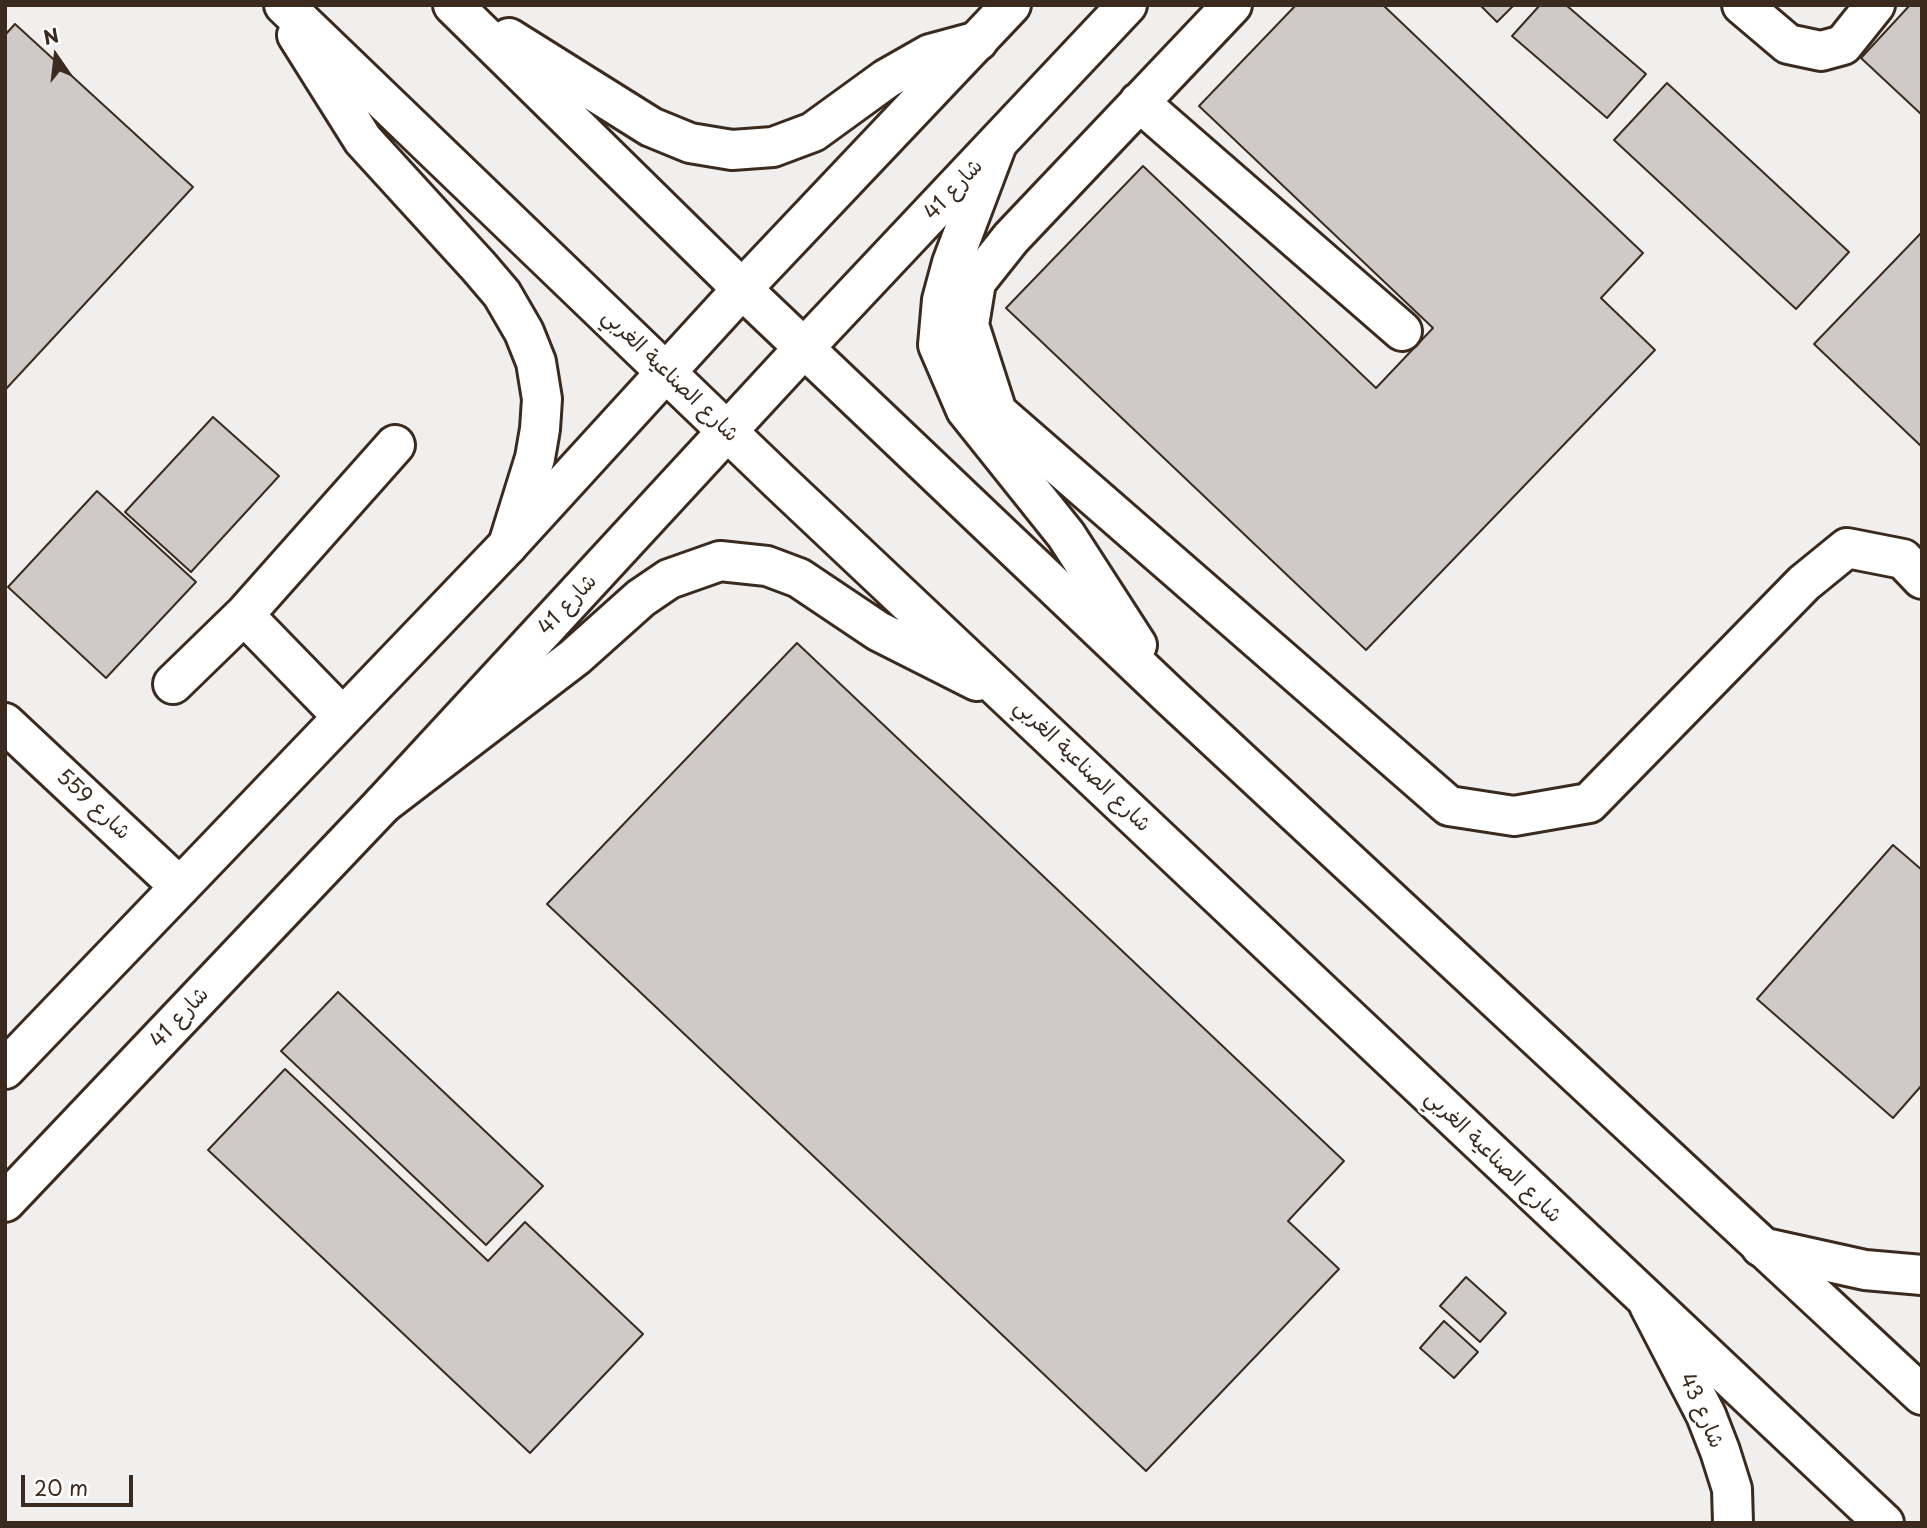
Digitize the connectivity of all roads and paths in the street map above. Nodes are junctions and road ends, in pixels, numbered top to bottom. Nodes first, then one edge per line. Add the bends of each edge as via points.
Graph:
1 (283, 5) edge
2 (455, 5) edge
3 (1011, 5) edge
4 (1127, 5) edge
5 (1232, 5) edge
6 (1742, 5) edge
7 (1875, 5) edge
8 (978, 41) junction
9 (1139, 102) junction
10 (997, 144) junction
11 (742, 289) junction
12 (1402, 331) dead end
13 (804, 348) junction
14 (668, 373) junction
15 (728, 432) junction
16 (396, 445) dead end
17 (508, 545) junction
18 (1922, 579) edge
19 (244, 615) junction
20 (173, 684) dead end
21 (1005, 693) junction
22 (1171, 697) junction
23 (343, 717) junction
24 (5, 723) edge
25 (383, 804) junction
26 (180, 887) junction
27 (5, 1069) edge
28 (5, 1202) edge
29 (1760, 1247) junction
30 (1922, 1275) edge
31 (1649, 1305) junction
32 (1922, 1395) edge
33 (1733, 1523) edge
34 (1884, 1523) edge

1 - 14 main road, شارع الصناعية الغربي
1 - 17 main road via 318,73 363,140 480,267 524,332 536,362 541,409 534,458
2 - 8 main road via 652,127 690,143 732,150 773,147 813,132 886,79 930,54
2 - 11 main road
3 - 8 main road
4 - 10 main road, شارع 41
5 - 9 main road
6 - 7 main road via 1788,44 1821,51 1843,45
8 - 11 main road
9 - 12 main road
9 - 18 main road via 1011,238 976,282 969,325 997,412 1449,806 1514,816 1589,803 1804,583 1847,548 1903,559
10 - 13 main road, شارع 41
10 - 22 main road via 952,263 942,300 938,345 966,410 1066,535
11 - 13 main road
11 - 14 main road
13 - 15 main road, شارع 41
13 - 22 main road
14 - 15 main road, شارع الصناعية الغربي
14 - 17 main road
15 - 21 main road, شارع الصناعية الغربي
15 - 25 main road, شارع 41
16 - 19 main road
17 - 23 main road
19 - 20 main road
19 - 23 main road
21 - 25 main road via 878,631 799,578 767,566 720,561 669,579 641,598 575,657
21 - 31 main road, شارع الصناعية الغربي
22 - 29 main road
23 - 26 main road
24 - 26 main road, شارع 559
25 - 28 main road, شارع 41
26 - 27 main road
29 - 30 main road via 1865,1270
29 - 32 main road
31 - 33 main road, شارع 43 via 1720,1451 1732,1489
31 - 34 main road, شارع الصناعية الغربي

